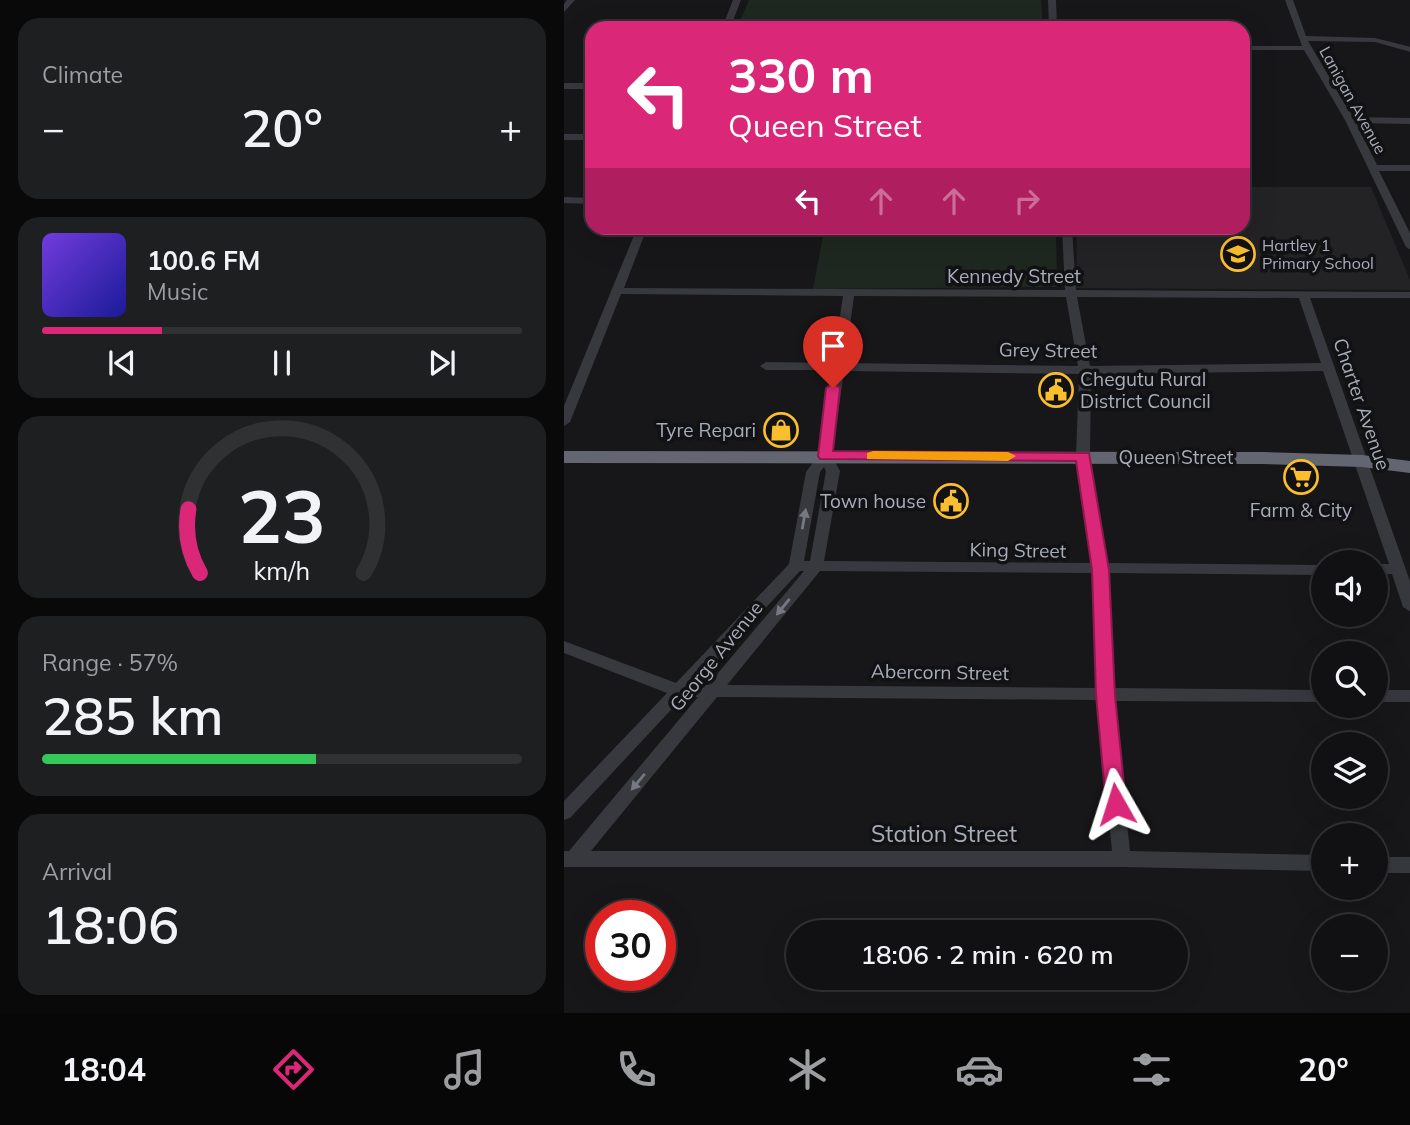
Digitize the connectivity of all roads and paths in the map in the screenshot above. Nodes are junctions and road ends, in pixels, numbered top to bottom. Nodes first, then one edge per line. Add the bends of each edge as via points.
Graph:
1 (571, 0) edge
2 (737, 0) edge
3 (1052, 0) edge
4 (1289, 0) edge
5 (564, 10) edge
6 (729, 21) edge
7 (1053, 21) edge
8 (1305, 43) junction
9 (1250, 47) edge
10 (1410, 50) edge
11 (564, 86) edge
12 (585, 86) edge
13 (1350, 120) junction
14 (1410, 121) edge
15 (564, 137) edge
16 (585, 137) edge
17 (1372, 168) junction
18 (1410, 168) edge
19 (564, 200) edge
20 (585, 201) edge
21 (639, 235) edge
22 (1067, 235) edge
23 (1410, 247) edge
24 (618, 291) junction
25 (849, 293) junction
26 (1071, 293) junction
27 (1303, 294) junction
28 (1410, 295) edge
29 (836, 365) junction
30 (766, 366) dead end
31 (1329, 367) junction
32 (1085, 370) junction
33 (564, 422) edge
34 (825, 456) junction
35 (1083, 456) junction
36 (564, 457) edge
37 (1362, 461) junction
38 (1410, 467) edge
39 (796, 566) junction
40 (817, 566) junction
41 (1388, 569) edge
42 (1398, 569) junction
43 (1101, 570) junction
44 (1311, 570) edge
45 (1410, 607) edge
46 (564, 647) edge
47 (679, 691) junction
48 (715, 691) junction
49 (1105, 695) junction
50 (1311, 696) edge
51 (1388, 696) edge
52 (1410, 696) edge
53 (564, 813) edge
54 (569, 859) edge
55 (1122, 859) junction
56 (1311, 863) edge
57 (1388, 864) edge
58 (1410, 865) edge

1 - 5 street
2 - 6 street
3 - 7 street
4 - 8 street, Lanigan Avenue
8 - 9 street
8 - 10 street via 1357,38
8 - 13 street, Lanigan Avenue
11 - 12 street
13 - 14 street
13 - 17 street, Lanigan Avenue
15 - 16 street
17 - 18 street, Lanigan Avenue
17 - 23 street, Lanigan Avenue
19 - 20 street
21 - 24 street
22 - 26 street
24 - 25 street, Kennedy Street
24 - 33 street
25 - 26 street, Kennedy Street
25 - 29 street, George Avenue
26 - 27 street, Kennedy Street
26 - 32 street
27 - 28 street, Kennedy Street
27 - 31 street, Charter Avenue
29 - 30 street, Grey Street
29 - 32 street, Grey Street
29 - 34 street, George Avenue
31 - 32 street, Grey Street
31 - 37 street, Charter Avenue
32 - 35 street
34 - 35 highway, Queen Street
34 - 36 highway, Queen Street
39 -> 34 street, George Avenue via 813,472
34 - 40 street, George Avenue via 833,471
35 - 37 highway, Queen Street
35 - 43 street
37 - 38 highway, Queen Street
37 - 42 street, Charter Avenue
39 - 40 street, King Street
39 - 47 street, George Avenue
40 - 43 street, King Street
40 -> 48 street, George Avenue
41 - 42 street
42 - 45 street, Charter Avenue
43 - 44 street, King Street
43 - 49 street
46 - 47 street, Abercorn Street
47 - 48 street, Abercorn Street
47 - 53 street, George Avenue
48 - 49 street, Abercorn Street
48 -> 54 street, George Avenue
49 - 50 street, Abercorn Street
49 - 55 street
51 - 52 street
54 - 55 street, Station Street
55 - 56 street, Station Street
57 - 58 street

